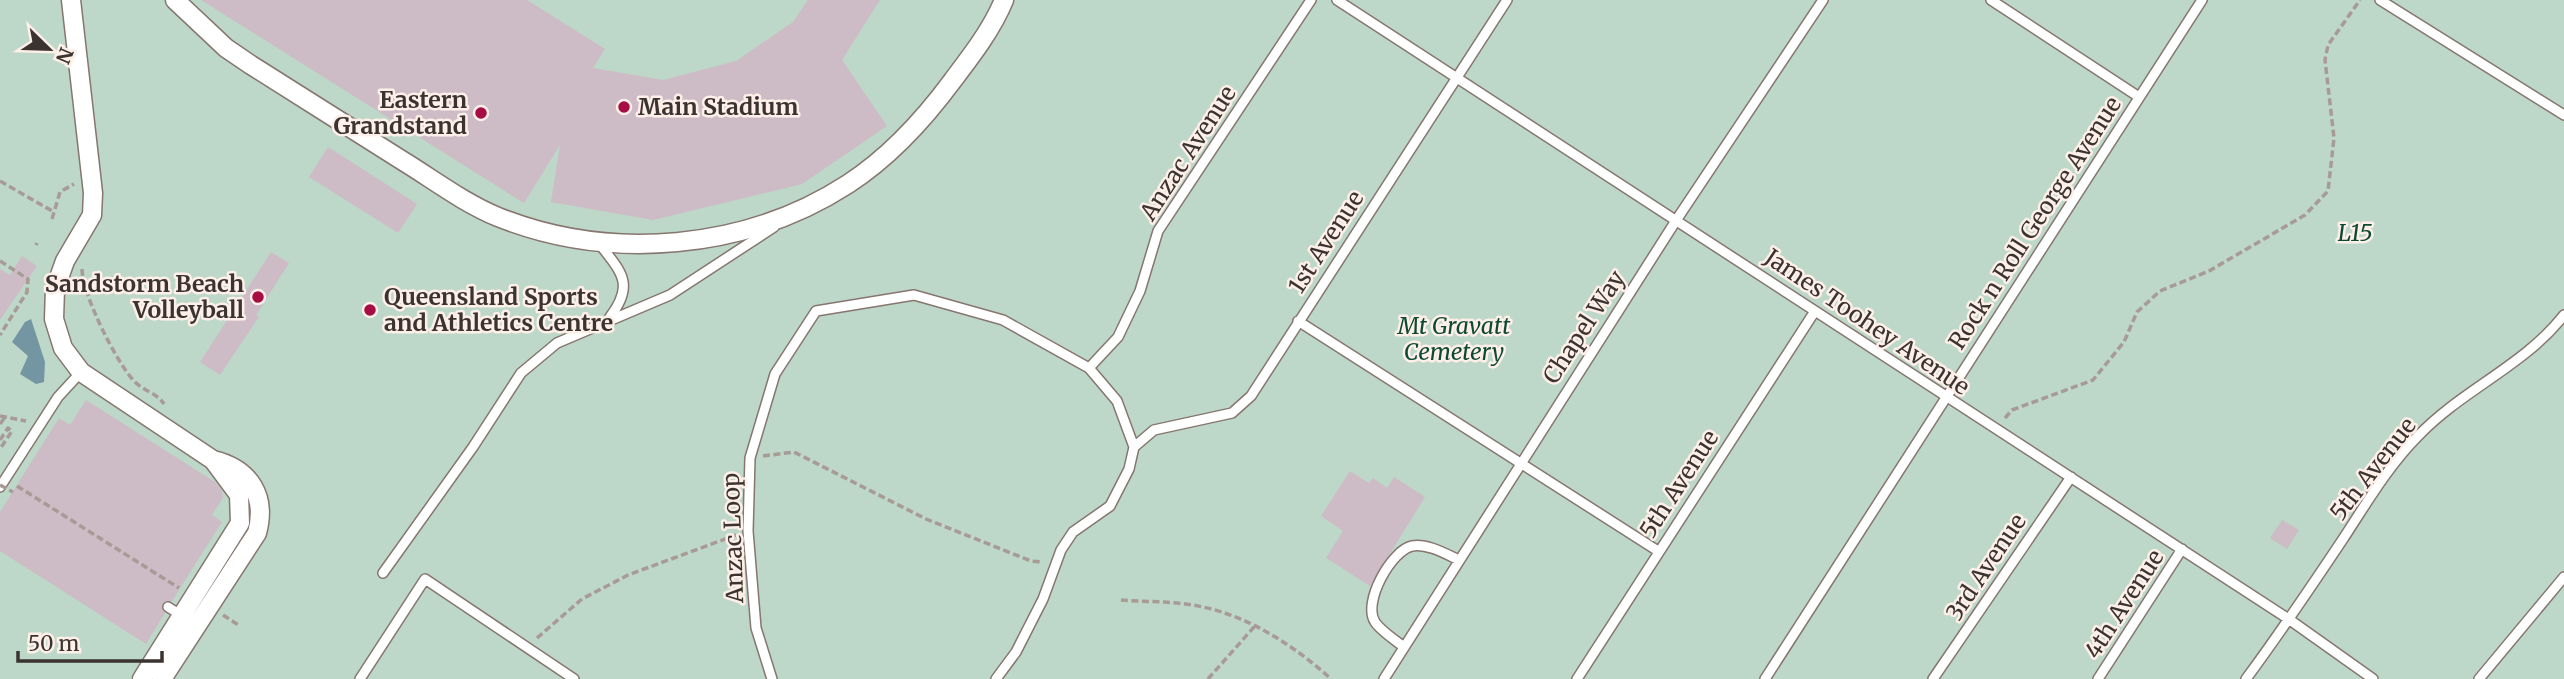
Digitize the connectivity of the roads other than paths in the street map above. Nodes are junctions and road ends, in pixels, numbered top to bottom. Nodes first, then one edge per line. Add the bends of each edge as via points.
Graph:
1 (71, 0) edge
2 (175, 0) edge
3 (1004, 0) edge
4 (1311, 0) edge
5 (1338, 0) edge
6 (1507, 0) edge
7 (1822, 0) edge
8 (1991, 0) edge
9 (2202, 0) edge
10 (2379, 0) edge
11 (2006, 4) edge
12 (1457, 77) junction
13 (2139, 97) junction
14 (2564, 115) edge
15 (799, 210) junction
16 (1677, 219) junction
17 (598, 242) junction
18 (1815, 311) junction
19 (2564, 315) edge
20 (609, 319) junction
21 (1298, 321) junction
22 (1089, 368) junction
23 (81, 372) junction
24 (1947, 398) junction
25 (1134, 447) junction
26 (214, 460) junction
27 (1520, 462) junction
28 (2071, 477) junction
29 (2, 484) edge
30 (2182, 550) junction
31 (1658, 551) junction
32 (1459, 560) junction
33 (383, 573) dead end
34 (2564, 578) edge
35 (183, 616) junction
36 (2290, 620) junction
37 (1404, 647) junction
38 (142, 679) edge
39 (162, 679) edge
40 (360, 679) edge
41 (574, 679) edge
42 (772, 679) edge
43 (996, 679) edge
44 (1384, 679) edge
45 (1577, 679) edge
46 (1765, 679) edge
47 (1933, 679) edge
48 (2098, 679) edge
49 (2246, 679) edge
50 (2373, 679) edge
51 (2479, 679) edge

1 - 23 street via 93,207 55,289 54,319 63,348
2 - 17 street via 243,59 468,202 532,229
3 - 15 street via 973,53 901,140 849,183
4 - 22 lane, Anzac Avenue via 1158,230 1140,291 1118,337
5 - 12 lane, James Toohey Avenue
6 - 12 lane, 1st Avenue
7 - 16 lane, Chapel Way
8 - 11 lane
9 - 13 lane, Rock n Roll George Avenue
10 - 14 lane
11 - 13 lane
12 - 16 lane, James Toohey Avenue
12 - 21 lane, 1st Avenue
13 - 24 lane, Rock n Roll George Avenue
15 - 17 street via 738,234 662,244
15 - 20 lane via 670,295
16 - 18 lane, James Toohey Avenue
16 - 27 lane, Chapel Way
17 - 20 lane via 620,271 624,285 623,298
18 - 24 lane, James Toohey Avenue
18 - 31 lane, 5th Avenue
19 - 36 lane, 5th Avenue via 2545,339 2459,399 2417,437 2377,488
20 - 33 lane via 557,343 521,373
21 - 25 lane, 1st Avenue via 1251,396 1232,413 1154,430
21 - 27 lane
22 - 25 lane, Anzac Loop via 1116,401
22 - 42 lane, Anzac Loop via 1003,320 914,295 816,311 775,374 750,458 748,531 756,628
23 - 26 street
23 - 29 lane via 58,397
24 - 28 lane, James Toohey Avenue
24 - 46 lane, Rock n Roll George Avenue
25 - 43 lane via 1129,469 1110,506 1073,532 1044,599
26 - 35 street via 239,495 240,523
26 - 35 street via 243,472 260,500 261,517 257,533
27 - 31 lane
27 - 32 lane, Chapel Way
28 - 30 lane, James Toohey Avenue
28 - 47 lane, 3rd Avenue
30 - 36 lane, James Toohey Avenue
30 - 48 lane, 4th Avenue
31 - 45 lane, 5th Avenue
32 - 37 lane, Chapel Way
32 - 37 lane via 1412,546 1400,551 1372,594 1375,622
34 - 51 lane
35 - 38 street
35 - 39 street
36 - 49 lane, 5th Avenue
36 - 50 lane, James Toohey Avenue
37 - 44 lane, Chapel Way
40 - 41 lane via 425,579

